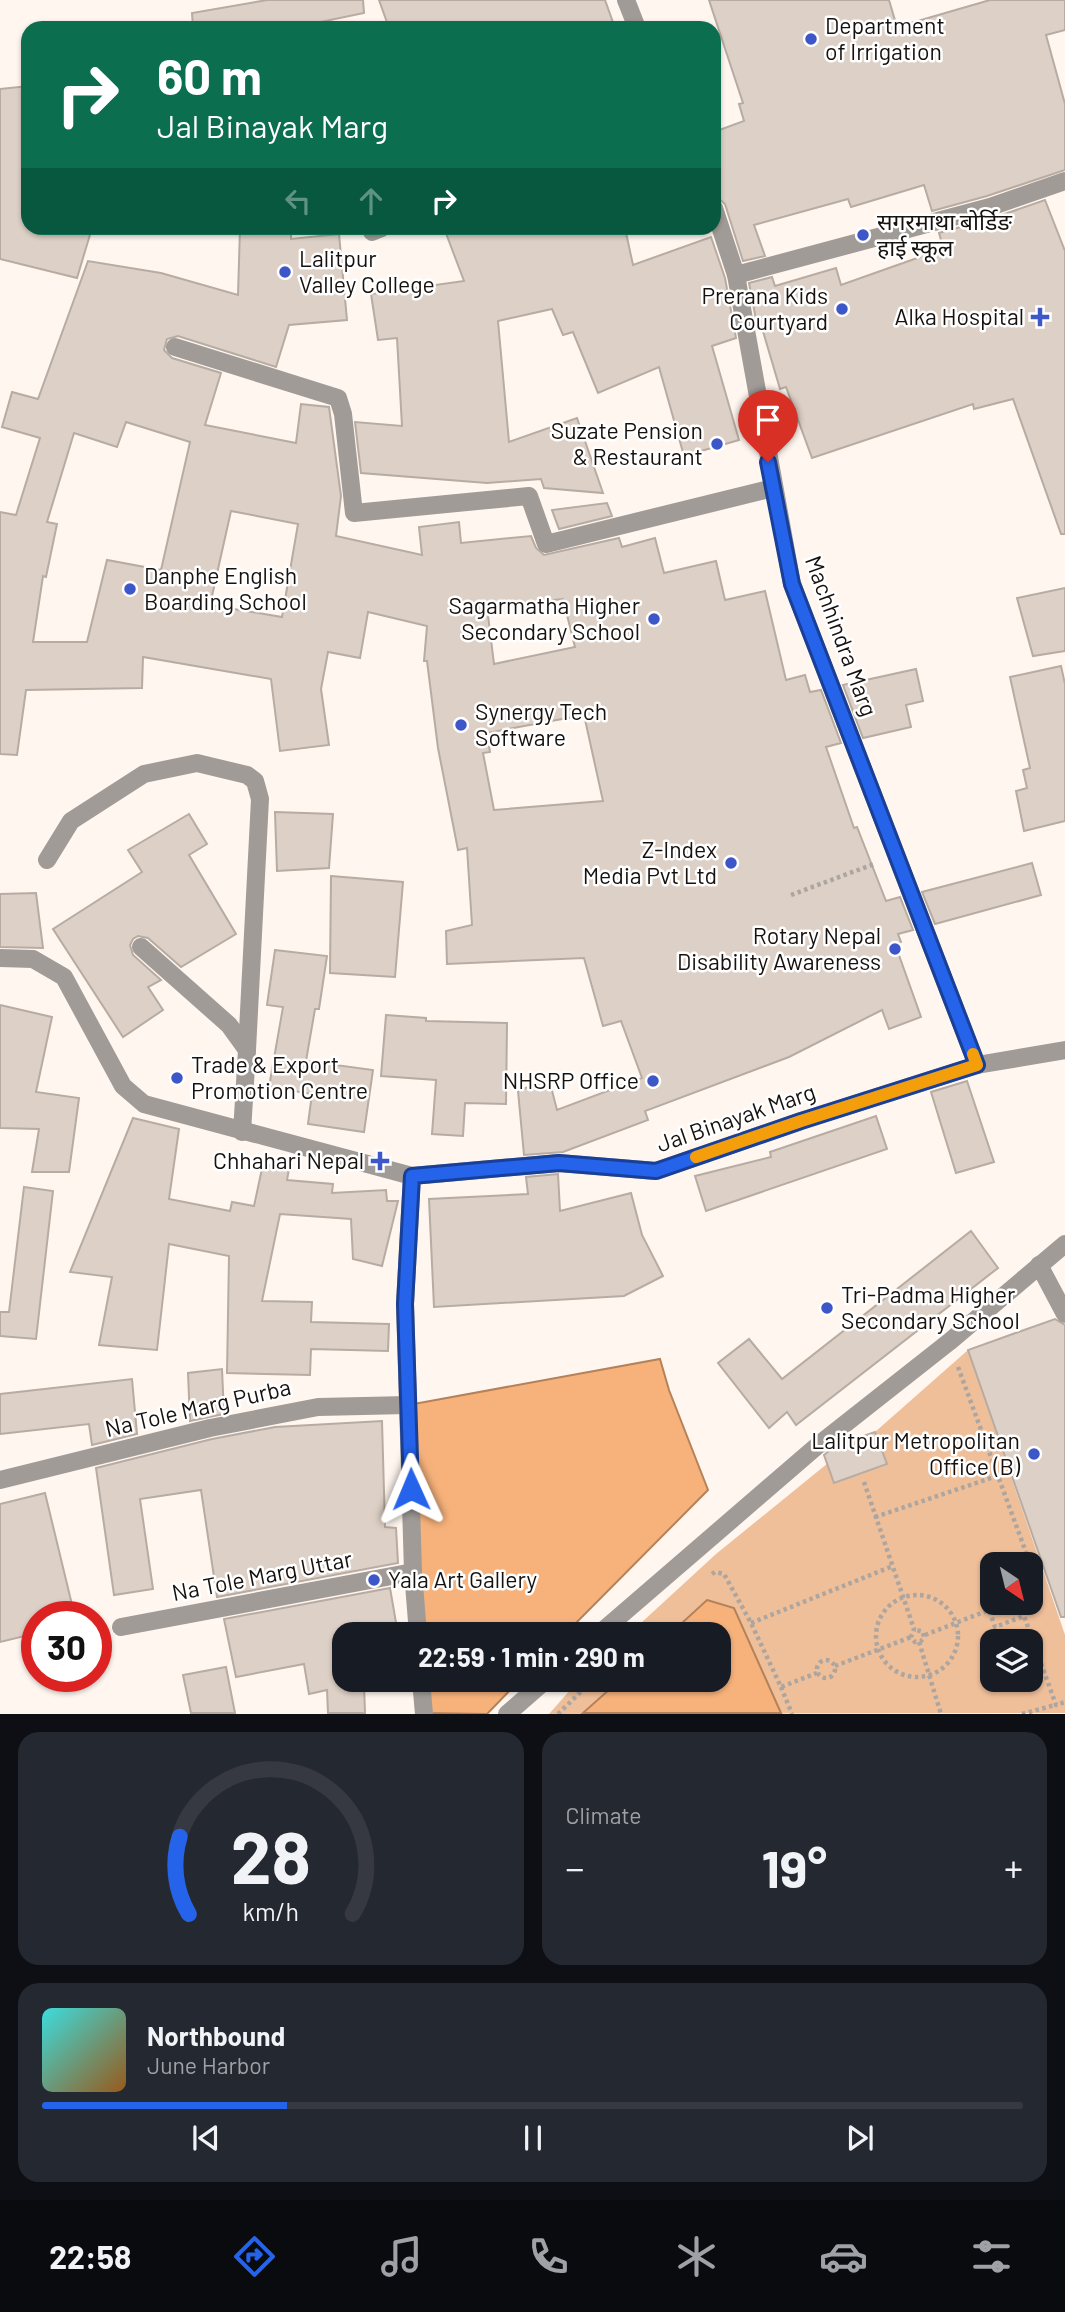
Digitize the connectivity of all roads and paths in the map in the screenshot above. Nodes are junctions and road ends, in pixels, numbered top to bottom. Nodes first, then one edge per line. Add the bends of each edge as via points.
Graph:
1 (626, 0) edge
2 (634, 21) edge
3 (1065, 181) edge
4 (721, 229) edge
5 (736, 275) junction
6 (175, 347) dead end
7 (773, 488) junction
8 (47, 860) dead end
9 (878, 862) dead end
10 (791, 895) dead end
11 (141, 947) dead end
12 (0, 958) edge
13 (247, 1050) junction
14 (1065, 1050) edge
15 (977, 1065) junction
16 (242, 1132) junction
17 (412, 1176) junction
18 (1065, 1244) edge
19 (1039, 1265) junction
20 (1065, 1314) edge
21 (949, 1342) junction
22 (408, 1405) junction
23 (997, 1476) junction
24 (0, 1480) edge
25 (864, 1482) dead end
26 (876, 1517) junction
27 (1026, 1552) edge
28 (893, 1566) junction
29 (413, 1572) junction
30 (706, 1579) dead end
31 (903, 1598) junction
32 (1024, 1616) joint
33 (417, 1622) edge
34 (613, 1622) edge
35 (751, 1623) junction
36 (956, 1623) junction
37 (121, 1627) dead end
38 (914, 1629) junction
39 (925, 1635) junction
40 (911, 1637) junction
41 (919, 1642) junction
42 (878, 1649) junction
43 (835, 1666) junction
44 (817, 1673) junction
45 (930, 1675) junction
46 (781, 1687) junction
47 (422, 1692) edge
48 (532, 1692) edge
49 (580, 1692) edge
50 (1065, 1702) edge
51 (1056, 1705) junction
52 (424, 1713) edge
53 (507, 1713) edge
54 (558, 1713) edge
55 (792, 1713) edge
56 (941, 1713) edge
57 (1023, 1713) edge

1 - 2 street
3 - 5 street via 990,207
4 - 5 street, Machhindra Marg
5 - 7 street, Machhindra Marg
6 - 7 street via 338,398 344,414 354,513 530,496 546,544
7 - 15 street, Machhindra Marg via 792,584
8 - 13 street via 71,821 144,774 197,763 255,781 260,799
9 - 10 path
11 - 13 street via 229,1025
12 - 16 street, Jal Binayak Marg via 33,959 64,978 123,1086 144,1104
13 - 16 street
14 - 15 street, Jal Binayak Marg
15 - 17 street, Jal Binayak Marg via 656,1171 559,1163
16 - 17 street, Jal Binayak Marg
17 - 22 street via 405,1304
18 - 19 street
19 - 20 street
19 - 21 street
21 - 23 path
21 - 34 street via 817,1446
22 - 24 street, Na Tole Marg Purba via 317,1407 210,1428
22 - 29 street
23 - 26 path
23 - 27 path
25 - 26 path
26 - 28 path
28 - 31 path
28 - 35 path
29 - 33 street
29 - 37 street, Na Tole Marg Uttar
30 - 35 path via 715,1572 724,1574
31 - 36 path via 932,1598
31 - 38 path
31 - 42 path via 879,1620
32 - 36 path via 995,1627 989,1610
32 - 51 path
35 - 46 path
36 - 39 path
36 - 45 path via 957,1648 942,1668
38 - 39 path
38 - 40 path
39 - 41 path
40 - 41 path
40 - 42 path
41 - 45 path
42 - 43 path
42 - 45 path via 892,1669 904,1675
43 - 44 path via 828,1678
43 - 44 path via 822,1660
44 - 46 path
45 - 56 path
46 - 55 path
47 - 52 street
48 - 53 street
49 - 54 path
50 - 51 path
51 - 57 path

